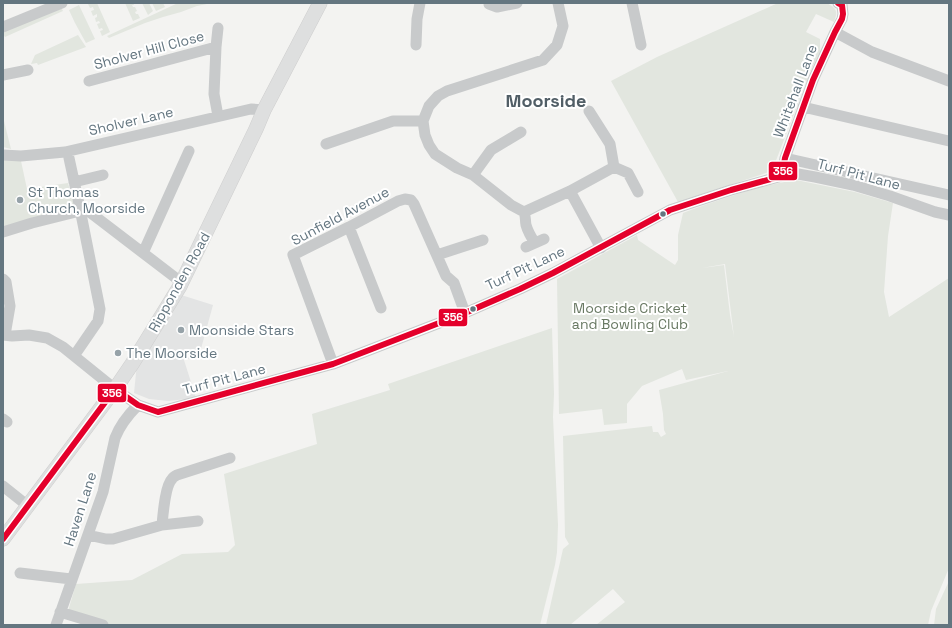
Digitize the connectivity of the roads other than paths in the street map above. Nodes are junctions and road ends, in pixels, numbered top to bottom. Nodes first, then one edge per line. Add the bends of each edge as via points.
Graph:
1 (62, 3) edge
2 (320, 3) edge
3 (420, 3) edge
4 (489, 3) edge
5 (516, 3) edge
6 (558, 3) edge
7 (632, 3) edge
8 (838, 3) edge
9 (3, 27) edge
10 (218, 28) dead end
11 (835, 32) junction
12 (416, 45) dead end
13 (641, 45) dead end
14 (216, 47) junction
15 (28, 70) dead end
16 (3, 75) edge
17 (89, 81) dead end
18 (949, 81) edge
19 (803, 107) junction
20 (264, 110) junction
21 (589, 111) dead end
22 (218, 116) junction
23 (423, 121) junction
24 (521, 132) dead end
25 (949, 141) edge
26 (326, 144) dead end
27 (189, 151) dead end
28 (3, 155) edge
29 (69, 158) dead end
30 (785, 158) junction
31 (614, 167) junction
32 (103, 175) dead end
33 (473, 175) junction
34 (782, 176) junction
35 (74, 182) junction
36 (570, 191) junction
37 (638, 192) dead end
38 (949, 195) edge
39 (80, 208) junction
40 (524, 212) junction
41 (949, 215) edge
42 (350, 227) junction
43 (3, 232) edge
44 (483, 240) dead end
45 (535, 243) dead end
46 (601, 248) junction
47 (143, 253) junction
48 (437, 255) junction
49 (3, 279) edge
50 (181, 282) junction
51 (381, 308) dead end
52 (465, 313) junction
53 (4, 335) edge
54 (74, 356) junction
55 (333, 364) junction
56 (115, 389) junction
57 (138, 405) junction
58 (230, 458) dead end
59 (3, 486) edge
60 (28, 506) junction
61 (198, 521) dead end
62 (162, 525) junction
63 (88, 535) junction
64 (3, 539) edge
65 (20, 573) dead end
66 (71, 579) junction
67 (59, 621) edge
68 (103, 625) edge

1 - 9 street
2 - 20 main road, Ripponden Road
3 - 12 street
4 - 5 street via 496,7
6 - 23 street via 562,26 557,45 543,60 447,91 429,106
7 - 13 street
8 - 11 street, Whitehall Lane via 842,5 843,14
10 - 14 street, Sholver Hill Close
11 - 18 street via 872,52
11 - 19 street, Whitehall Lane
14 - 17 street, Sholver Hill Close
14 - 22 street, Sholver Hill Close via 214,94
15 - 16 street
19 - 25 street
19 - 30 street, Whitehall Lane
20 - 22 street, Sholver Lane via 251,109
20 - 50 main road, Ripponden Road
21 - 31 street via 610,144
22 - 28 street, Sholver Lane via 65,152
23 - 26 street via 393,121
23 - 33 street via 425,135 435,154
24 - 33 street via 491,150
27 - 47 street
29 - 35 street
30 - 34 street, Whitehall Lane
30 - 38 street
31 - 36 street
31 - 37 street via 628,172
32 - 35 street
33 - 40 street
34 - 41 street, Turf Pit Lane via 798,174 852,185
34 - 46 street, Turf Pit Lane via 670,210
35 - 39 street
36 - 40 street
36 - 46 street
39 - 43 street
39 - 47 street
39 - 54 street via 100,309 98,322
40 - 45 street via 528,232
42 - 48 street, Sunfield Avenue via 398,201 411,200
42 - 51 street
42 - 55 street, Sunfield Avenue via 293,255
44 - 48 street
46 - 52 street, Turf Pit Lane via 526,287
47 - 50 street
48 - 52 street, Sunfield Avenue via 446,276 454,283
49 - 53 street via 6,282 10,306
50 - 56 main road, Ripponden Road
52 - 55 street, Turf Pit Lane
53 - 54 street, Turf Pit Lane via 47,338
54 - 56 street, Turf Pit Lane
55 - 57 street, Turf Pit Lane via 158,412
56 - 57 street, Turf Pit Lane
56 - 60 main road, Ripponden Road
57 - 63 street, Haven Lane via 123,423 115,438 103,492
58 - 62 street via 171,479
59 - 60 street
60 - 64 main road, Ripponden Road
61 - 62 street
62 - 63 street via 113,539
63 - 66 street, Haven Lane
65 - 66 street
66 - 67 street, Haven Lane
67 - 68 street

